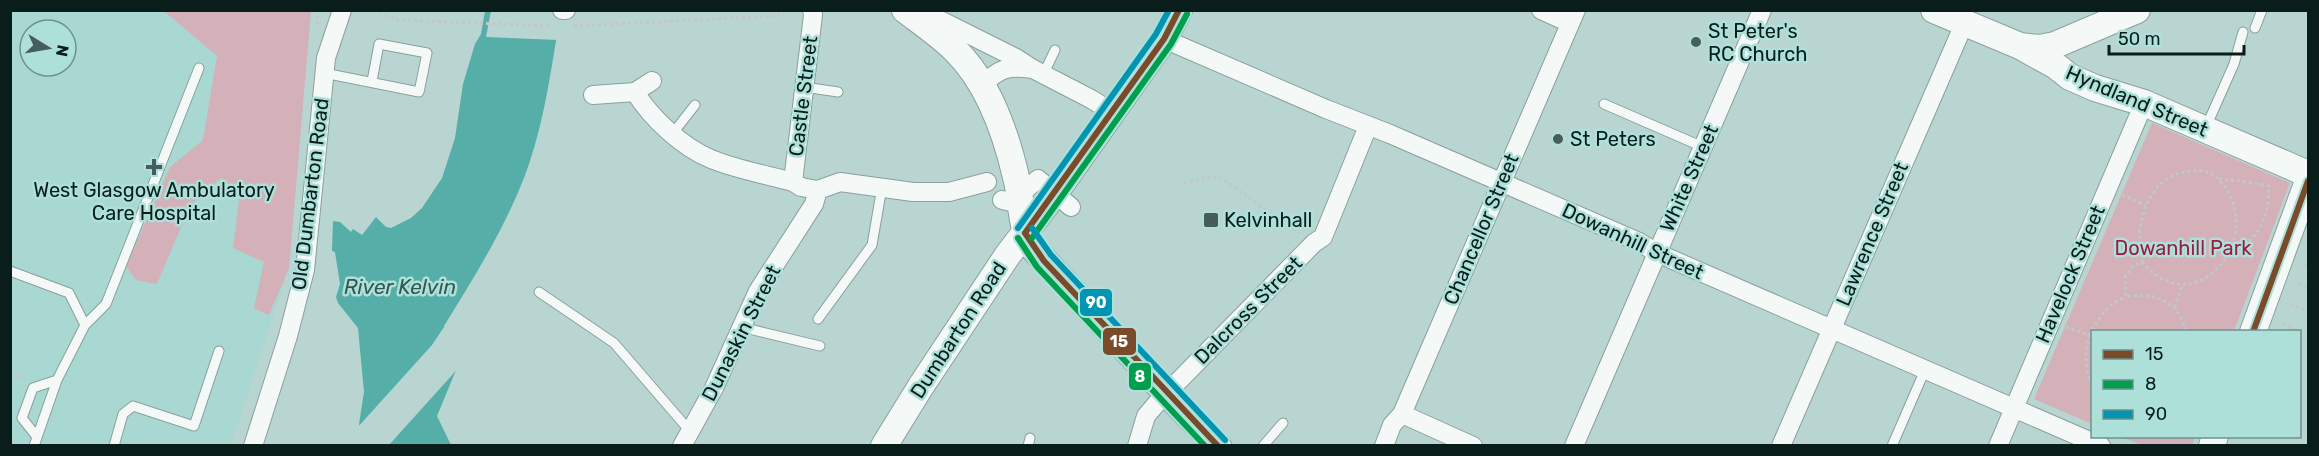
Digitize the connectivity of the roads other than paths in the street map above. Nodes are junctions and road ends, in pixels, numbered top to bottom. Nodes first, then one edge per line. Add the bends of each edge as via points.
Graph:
1 (342, 10) edge
2 (812, 10) edge
3 (905, 10) edge
4 (926, 10) edge
5 (1179, 10) edge
6 (1541, 10) edge
7 (1762, 10) edge
8 (2138, 10) edge
9 (2262, 10) edge
10 (1948, 15) edge
11 (1573, 17) edge
12 (2105, 18) edge
13 (2255, 28) dead end
14 (2243, 32) dead end
15 (1164, 39) junction
16 (2020, 46) junction
17 (1055, 50) dead end
18 (199, 68) dead end
19 (1038, 72) junction
20 (324, 73) junction
21 (372, 81) junction
22 (652, 81) dead end
23 (982, 85) junction
24 (804, 87) junction
25 (635, 92) junction
26 (838, 92) dead end
27 (593, 95) dead end
28 (2144, 103) junction
29 (1604, 104) dead end
30 (694, 105) dead end
31 (1112, 112) junction
32 (1368, 126) junction
33 (2205, 130) junction
34 (674, 133) junction
35 (1703, 147) junction
36 (2308, 174) edge
37 (2308, 181) edge
38 (793, 182) junction
39 (987, 182) dead end
40 (1502, 182) junction
41 (882, 188) junction
42 (818, 190) junction
43 (1011, 197) junction
44 (1063, 200) junction
45 (1025, 232) junction
46 (1657, 253) junction
47 (10, 271) edge
48 (539, 292) dead end
49 (818, 319) dead end
50 (85, 325) junction
51 (741, 327) junction
52 (1831, 329) junction
53 (2254, 330) edge
54 (820, 346) dead end
55 (219, 351) dead end
56 (1925, 370) junction
57 (57, 380) junction
58 (1166, 393) junction
59 (2014, 408) junction
60 (1402, 414) junction
61 (1283, 423) dead end
62 (686, 438) edge
63 (36, 441) edge
64 (114, 446) edge
65 (254, 446) edge
66 (884, 446) edge
67 (1137, 446) edge
68 (1218, 446) edge
69 (1263, 446) edge
70 (1384, 446) edge
71 (1473, 446) edge
72 (1574, 446) edge
73 (1781, 446) edge
74 (1892, 446) edge
75 (1998, 446) edge
76 (2101, 446) edge

1 - 20 street, Old Dumbarton Road
2 - 24 street, Castle Street
3 - 23 street via 957,51
4 - 19 street
5 - 15 street, Dumbarton Road
6 - 11 street
7 - 35 street, White Street
8 - 12 street
9 - 13 lane
10 - 16 street, Hyndland Street
10 - 52 street, Lawrence Street
11 - 40 street, Chancellor Street
12 - 16 street via 2055,45
14 - 33 lane via 2234,64
15 - 31 street, Dumbarton Road
15 - 32 street, Dowanhill Street
16 - 28 street, Hyndland Street via 2070,77
17 - 19 lane
18 - 50 lane via 106,304
19 - 23 street via 1012,66
19 - 31 street
20 - 21 lane
20 - 65 street, Old Dumbarton Road via 305,270
21 - 21 lane via 419,92 427,52 379,44
22 - 25 street
23 - 43 street via 1003,137
24 - 26 lane
24 - 38 street, Castle Street
25 - 27 street
25 - 34 street via 644,107
28 - 33 street, Hyndland Street
28 - 59 street, Havelock Street
29 - 35 lane
30 - 34 lane
31 - 44 street, Dumbarton Road
32 - 40 street, Dowanhill Street
32 - 58 street, Dalcross Street via 1323,237
33 - 36 street, Hyndland Street
34 - 38 street via 711,159
35 - 46 street, White Street
37 - 53 street
38 - 42 street
39 - 41 street via 949,192
40 - 46 street, Dowanhill Street
40 - 60 street, Chancellor Street
41 - 42 street via 840,182
41 - 49 lane via 872,245
42 - 51 street, Dunaskin Street via 814,204 758,291
43 - 44 street via 1038,179
43 - 45 street
44 - 45 street, Dumbarton Road
45 - 58 street via 1044,261
45 - 66 street, Dumbarton Road
46 - 52 street, Dowanhill Street
46 - 72 street, White Street
47 - 50 lane via 69,293
48 - 62 lane via 614,343
50 - 57 lane
51 - 54 lane
51 - 62 street, Dunaskin Street
52 - 56 street, Dowanhill Street
52 - 73 street, Lawrence Street
55 - 64 lane via 194,426 133,406 123,414
56 - 59 street, Dowanhill Street
56 - 74 lane
57 - 63 lane
57 - 63 lane via 33,388 22,418
58 - 67 street, Dalcross Street via 1146,416
58 - 68 street
59 - 75 street, Havelock Street
59 - 76 street, Dowanhill Street
60 - 70 street, Chancellor Street via 1392,425
60 - 71 street
61 - 69 lane

